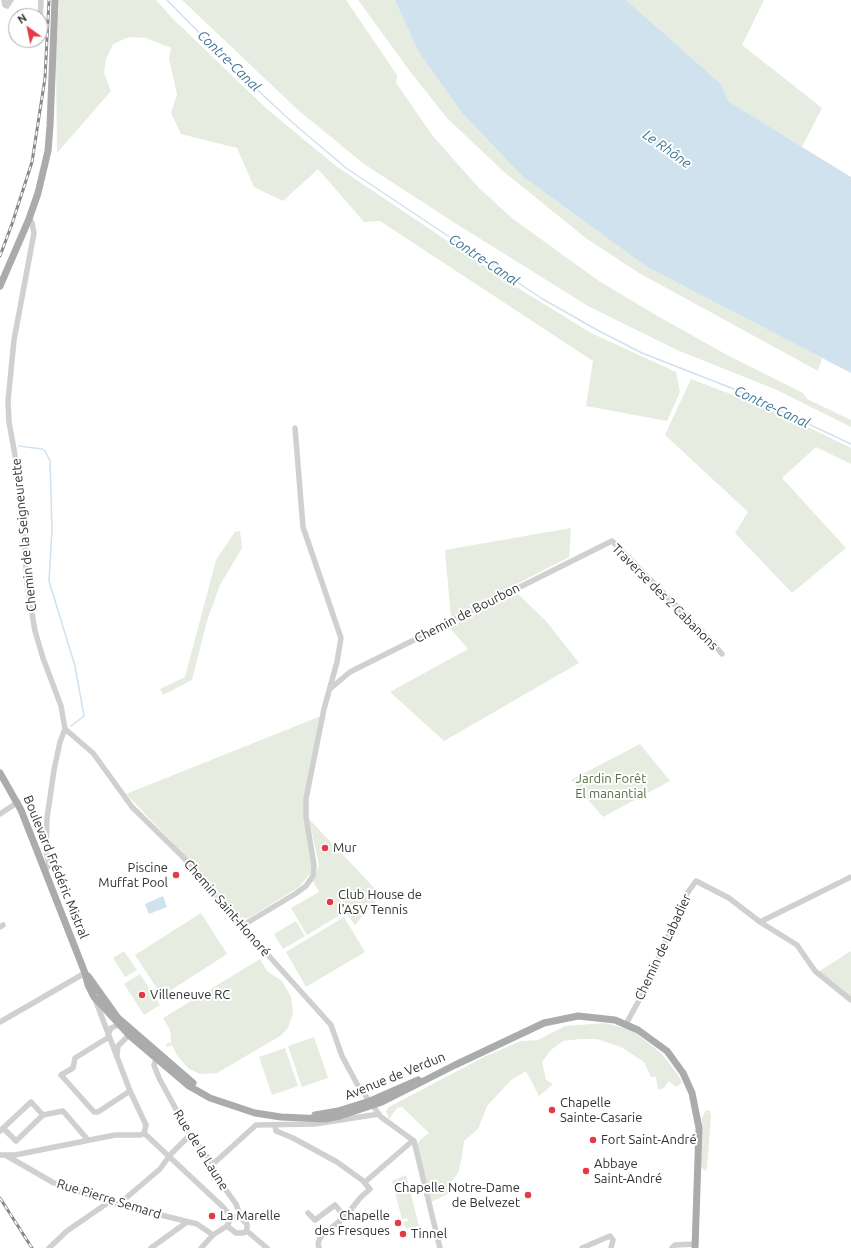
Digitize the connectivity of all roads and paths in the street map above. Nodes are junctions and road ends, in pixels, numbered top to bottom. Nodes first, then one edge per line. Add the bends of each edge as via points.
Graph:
1 (4, 0) edge
2 (11, 0) edge
3 (55, 0) edge
4 (29, 219) junction
5 (0, 286) edge
6 (295, 428) dead end
7 (607, 542) joint
8 (722, 654) dead end
9 (330, 689) junction
10 (65, 729) junction
11 (0, 773) edge
12 (18, 802) junction
13 (0, 814) edge
14 (45, 870) junction
15 (851, 877) edge
16 (760, 922) junction
17 (242, 926) junction
18 (85, 972) junction
19 (94, 997) junction
20 (851, 1000) edge
21 (0, 1022) edge
22 (626, 1024) junction
23 (118, 1025) junction
24 (128, 1031) junction
25 (108, 1036) junction
26 (117, 1057) junction
27 (156, 1059) junction
28 (130, 1091) junction
29 (222, 1102) junction
30 (371, 1104) junction
31 (379, 1114) junction
32 (43, 1115) junction
33 (275, 1126) junction
34 (2, 1129) edge
35 (144, 1133) junction
36 (190, 1135) junction
37 (88, 1140) junction
38 (410, 1143) dead end
39 (0, 1155) edge
40 (170, 1155) junction
41 (6, 1156) junction
42 (213, 1164) junction
43 (365, 1182) junction
44 (109, 1202) junction
45 (119, 1204) junction
46 (308, 1213) dead end
47 (345, 1217) junction
48 (232, 1218) junction
49 (242, 1219) junction
50 (187, 1222) junction
51 (227, 1226) junction
52 (247, 1230) junction
53 (213, 1235) junction
54 (695, 1246) edge
55 (267, 1247) edge
56 (674, 1247) edge
57 (49, 1248) edge
58 (151, 1248) edge
59 (200, 1248) edge
60 (319, 1248) edge
61 (440, 1248) edge
62 (582, 1248) edge
63 (611, 1248) edge

1 - 2 street via 7,6
3 - 4 main road via 51,34 49,139 38,193
4 - 5 main road
4 - 10 street, Chemin de la Seigneurette via 34,233 14,340 8,401 9,422 22,494 27,584 35,631 61,706
6 - 9 street via 303,526 341,638
7 - 8 street, Traverse des 2 Cabanons via 612,541
7 - 9 street, Chemin de Bourbon via 350,672
9 - 17 street via 306,799 313,876 306,886
10 - 14 street, Chemin de la Seigneurette via 54,770 47,818 46,850 49,865
10 - 17 street, Chemin Saint-Honoré via 93,753 143,819 182,857
11 - 12 main road, Boulevard Frédéric Mistral
12 - 13 street
12 - 14 main road, Boulevard Frédéric Mistral
14 - 18 main road, Boulevard Frédéric Mistral
15 - 16 street
16 - 20 street via 797,945 815,971
16 - 22 street, Chemin de Labadier via 729,898 696,881 686,895 642,995
17 - 30 street, Chemin Saint-Honoré via 332,1025 350,1073
18 - 19 main road, Boulevard Frédéric Mistral
18 - 21 street
18 - 24 main road, Boulevard Frédéric Mistral
19 - 23 main road, Boulevard Frédéric Mistral
19 - 25 street, Boulevard Frédéric Mistral
22 - 30 main road, Avenue de Verdun via 590,1016 557,1019 532,1028 410,1089
22 - 54 main road, Avenue de Verdun via 648,1036 667,1051 683,1073 692,1093 699,1128
23 - 24 main road, Boulevard Frédéric Mistral
23 - 25 street via 112,1028
24 - 26 street via 118,1046
24 - 27 main road, Avenue de Verdun
24 - 29 main road, Avenue de Verdun via 200,1089
25 - 26 street, Boulevard Frédéric Mistral
25 - 28 street via 75,1058 73,1068 61,1075 94,1112 98,1112
26 - 28 street, Boulevard Frédéric Mistral
27 - 29 main road, Avenue de Verdun via 189,1086
27 - 36 street, Rue de la Laune via 156,1073
28 - 35 street, Boulevard Frédéric Mistral via 146,1125
29 - 30 main road, Avenue de Verdun via 255,1113 325,1119
30 - 31 street, Chemin Saint-Honoré
31 - 33 street via 315,1124
31 - 61 street, Chemin Saint-Honoré via 414,1141
32 - 34 street via 16,1141
32 - 34 street via 31,1102
32 - 37 street via 63,1111
33 - 42 street via 256,1125
33 - 43 street via 276,1131 337,1162
35 - 37 street
35 - 40 street
36 - 40 street
36 - 42 street, Rue de la Laune
37 - 41 street
38 - 43 street
39 - 41 street
40 - 45 street via 160,1169
40 - 48 street
41 - 44 street, Rue Pierre Semard via 54,1183
42 - 49 street, Rue de la Laune via 216,1176 236,1204
43 - 47 street via 370,1190
44 - 45 street, Rue Pierre Semard
44 - 57 street via 67,1231
45 - 50 street, Rue Pierre Semard
46 - 47 street via 315,1220 335,1206
47 - 60 street via 321,1236
48 - 49 street
48 - 51 street
49 - 52 street via 247,1224
50 - 53 street, Rue Pierre Semard via 201,1226
50 - 58 street
51 - 52 street via 236,1233
51 - 53 street
52 - 55 street
53 - 59 street
54 - 56 street
62 - 63 street via 610,1236 613,1240

